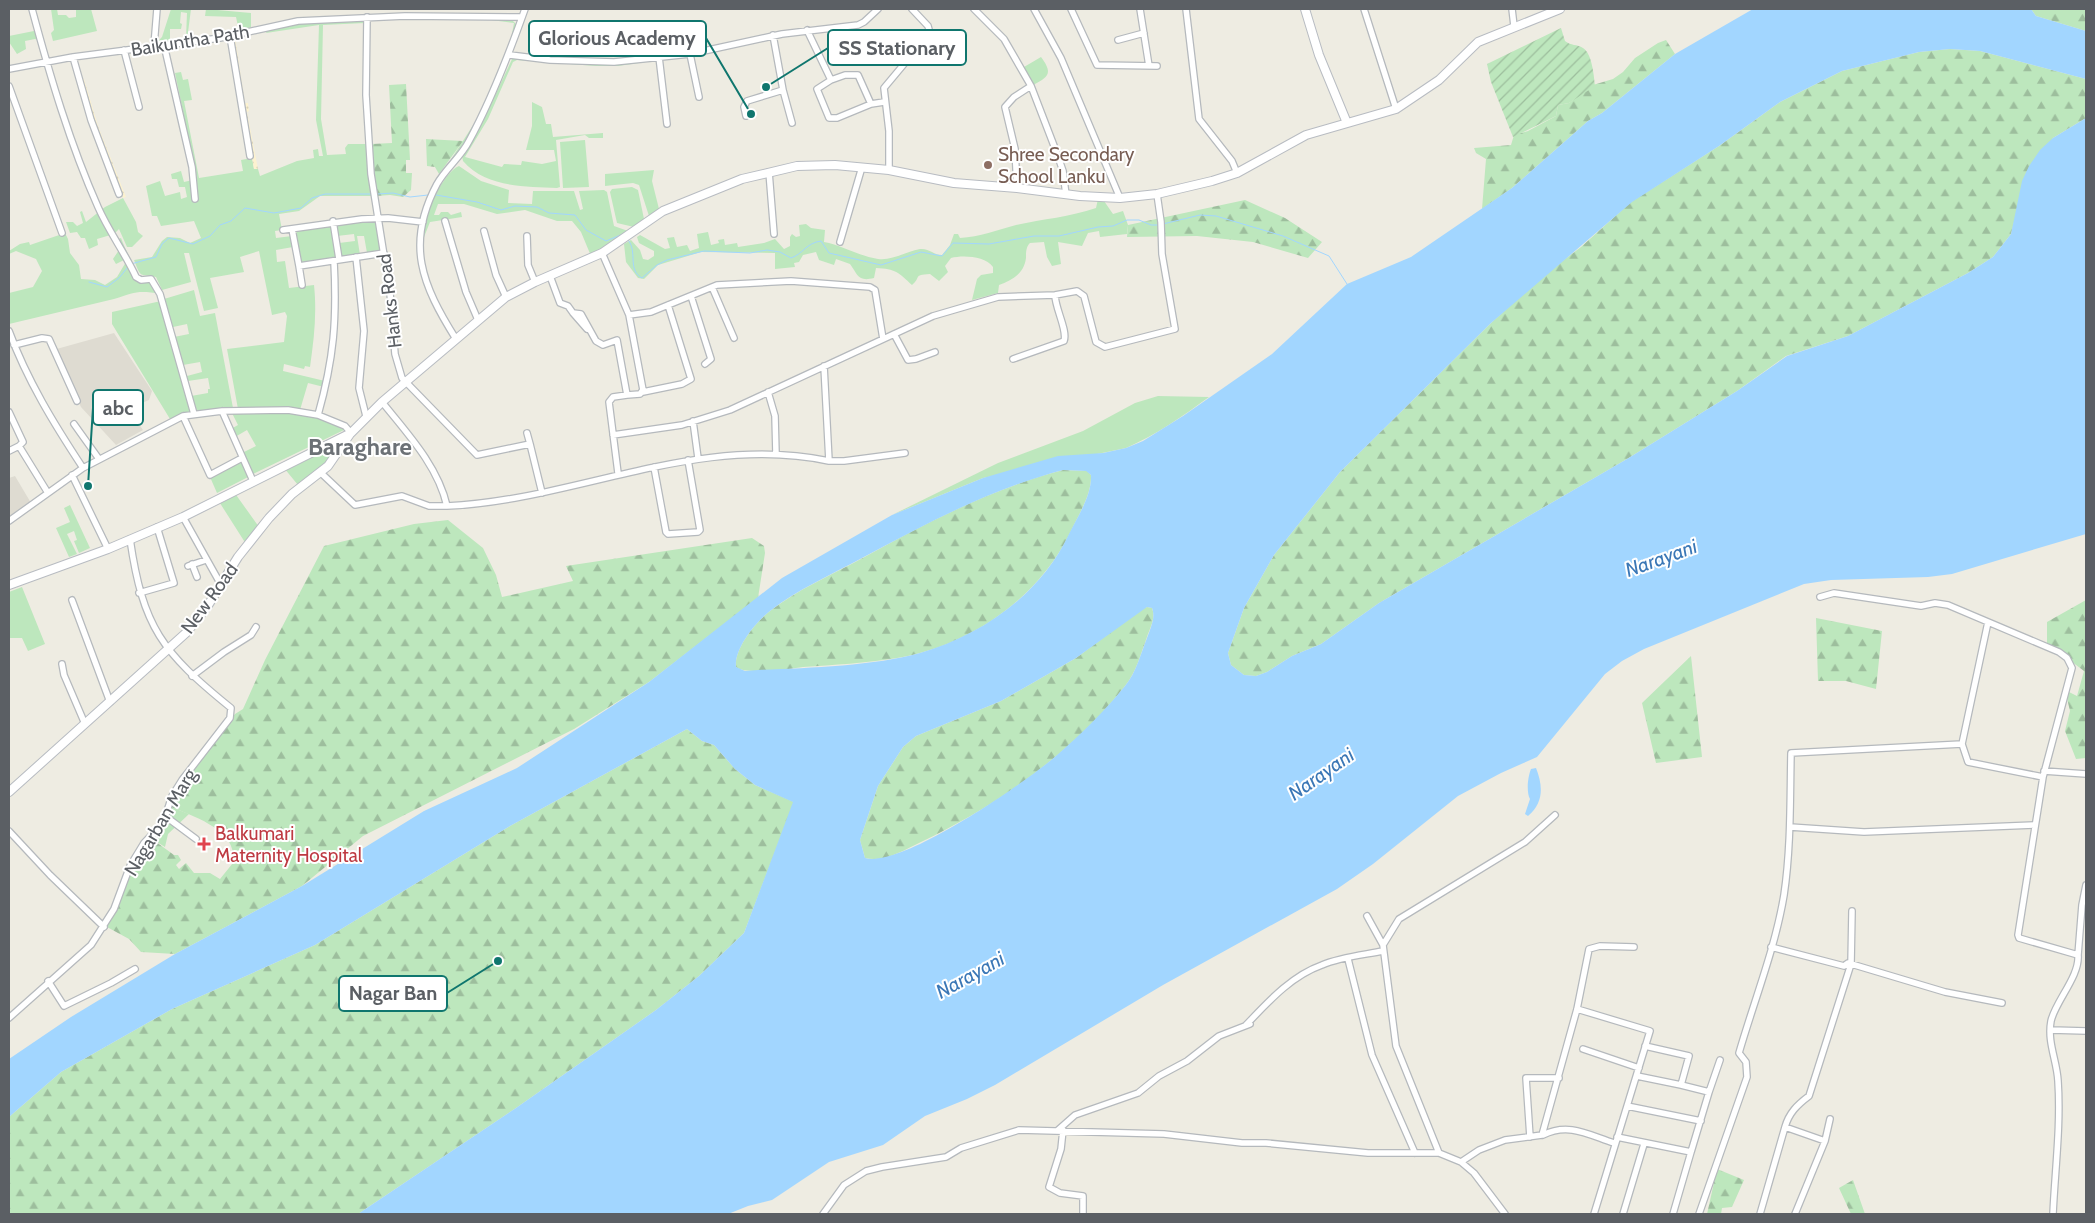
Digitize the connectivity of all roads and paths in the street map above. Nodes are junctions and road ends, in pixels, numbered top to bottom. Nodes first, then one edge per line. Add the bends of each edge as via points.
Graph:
1 (32, 9) edge
2 (157, 9) edge
3 (525, 9) edge
4 (878, 9) edge
5 (912, 9) edge
6 (974, 9) edge
7 (1034, 9) edge
8 (1071, 9) edge
9 (1140, 9) edge
10 (1186, 9) edge
11 (1305, 9) edge
12 (1364, 9) edge
13 (1512, 9) edge
14 (1560, 9) edge
15 (367, 17) junction
16 (521, 17) junction
17 (1514, 26) junction
18 (807, 30) junction
19 (1144, 33) junction
20 (773, 35) junction
21 (230, 36) junction
22 (1118, 40) dead end
23 (164, 45) junction
24 (154, 46) junction
25 (124, 50) junction
26 (690, 54) junction
27 (510, 55) junction
28 (73, 57) junction
29 (659, 57) junction
30 (46, 62) junction
31 (1149, 66) junction
32 (1157, 66) dead end
33 (9, 70) edge
34 (831, 80) junction
35 (9, 86) edge
36 (1031, 86) junction
37 (783, 90) junction
38 (699, 96) dead end
39 (884, 102) junction
40 (871, 104) junction
41 (139, 107) dead end
42 (1396, 109) junction
43 (746, 116) dead end
44 (792, 123) dead end
45 (1347, 123) junction
46 (667, 124) dead end
47 (250, 156) dead end
48 (862, 167) junction
49 (889, 170) junction
50 (768, 172) junction
51 (1236, 173) junction
52 (1017, 188) junction
53 (119, 194) dead end
54 (1157, 194) junction
55 (1066, 195) junction
56 (1120, 198) junction
57 (196, 200) dead end
58 (378, 218) junction
59 (333, 221) junction
60 (445, 221) dead end
61 (422, 222) junction
62 (292, 229) junction
63 (283, 230) dead end
64 (484, 231) dead end
65 (62, 233) dead end
66 (774, 234) dead end
67 (527, 236) dead end
68 (840, 242) dead end
69 (384, 253) junction
70 (602, 253) junction
71 (356, 257) junction
72 (337, 260) junction
73 (299, 266) junction
74 (550, 276) junction
75 (535, 282) junction
76 (302, 285) dead end
77 (712, 287) junction
78 (1055, 294) junction
79 (691, 296) junction
80 (506, 297) junction
81 (668, 305) junction
82 (629, 315) junction
83 (478, 320) junction
84 (9, 331) edge
85 (894, 334) junction
86 (734, 338) dead end
87 (456, 339) junction
88 (883, 339) junction
89 (14, 345) junction
90 (935, 352) dead end
91 (1013, 358) dead end
92 (705, 364) dead end
93 (824, 366) junction
94 (405, 382) junction
95 (643, 392) junction
96 (768, 392) junction
97 (627, 395) junction
98 (77, 401) dead end
99 (382, 402) junction
100 (222, 411) junction
101 (9, 412) edge
102 (194, 414) junction
103 (318, 415) junction
104 (182, 416) junction
105 (366, 416) junction
106 (692, 422) junction
107 (74, 424) dead end
108 (527, 432) dead end
109 (351, 433) junction
110 (613, 435) junction
111 (530, 444) junction
112 (19, 446) junction
113 (9, 451) edge
114 (905, 452) dead end
115 (776, 454) junction
116 (242, 458) junction
117 (698, 458) junction
118 (99, 459) junction
119 (688, 460) junction
120 (829, 461) junction
121 (654, 467) junction
122 (83, 468) junction
123 (321, 473) junction
124 (618, 474) junction
125 (72, 475) junction
126 (254, 481) junction
127 (48, 493) junction
128 (542, 493) junction
129 (448, 506) junction
130 (183, 517) junction
131 (9, 521) edge
132 (157, 528) junction
133 (130, 539) junction
134 (108, 549) junction
135 (206, 560) junction
136 (197, 577) dead end
137 (220, 583) junction
138 (9, 585) edge
139 (140, 593) junction
140 (1820, 598) dead end
141 (72, 600) dead end
142 (1988, 622) junction
143 (256, 627) dead end
144 (168, 650) junction
145 (62, 664) dead end
146 (192, 676) junction
147 (110, 702) junction
148 (85, 724) junction
149 (1962, 744) junction
150 (2043, 774) junction
151 (2086, 774) edge
152 (9, 792) edge
153 (1555, 815) dead end
154 (165, 816) junction
155 (2035, 825) junction
156 (1790, 827) junction
157 (9, 831) edge
158 (196, 839) dead end
159 (2086, 885) edge
160 (1852, 911) dead end
161 (1367, 916) dead end
162 (104, 927) junction
163 (1634, 947) dead end
164 (1771, 947) junction
165 (1383, 948) junction
166 (2078, 955) junction
167 (1348, 959) junction
168 (1851, 964) junction
169 (135, 969) dead end
170 (48, 981) junction
171 (2002, 1003) dead end
172 (1577, 1010) junction
173 (9, 1018) edge
174 (2051, 1030) junction
175 (2086, 1031) edge
176 (1646, 1046) junction
177 (1583, 1049) dead end
178 (1720, 1060) dead end
179 (1639, 1068) junction
180 (1637, 1076) junction
181 (1559, 1078) junction
182 (1680, 1085) junction
183 (1709, 1092) junction
184 (1628, 1106) junction
185 (1830, 1119) dead end
186 (1701, 1121) junction
187 (1785, 1127) junction
188 (1060, 1130) junction
189 (1542, 1135) junction
190 (1530, 1137) junction
191 (1617, 1137) junction
192 (1825, 1141) junction
193 (1614, 1144) junction
194 (1644, 1144) junction
195 (1691, 1152) junction
196 (1415, 1153) junction
197 (1439, 1154) junction
198 (1461, 1162) junction
199 (823, 1214) edge
200 (1083, 1214) edge
201 (1505, 1214) edge
202 (1594, 1214) edge
203 (1623, 1214) edge
204 (1673, 1214) edge
205 (1699, 1214) edge
206 (1760, 1214) edge
207 (1794, 1214) edge
208 (2053, 1214) edge

1 - 30 street
2 - 24 street
3 - 16 street
4 - 18 street via 858,25
5 - 39 street via 928,26 930,33 887,84
6 - 36 street via 1004,39
7 - 56 street via 1061,58
8 - 31 street via 1097,65
9 - 19 street
10 - 51 street via 1199,119 1232,161
11 - 45 street
12 - 42 street
13 - 17 street
14 - 17 street
15 - 16 street, Baikuntha Path
15 - 21 street, Baikuntha Path via 298,20
15 - 58 street, Hanks Road via 366,95
16 - 27 street
17 - 42 street via 1478,42 1439,80
18 - 20 street
18 - 34 street
19 - 22 street
19 - 31 street
20 - 26 street
20 - 37 street
21 - 23 street, Baikuntha Path
21 - 47 street
23 - 24 street, Baikuntha Path
23 - 57 street via 178,100
24 - 25 street, Baikuntha Path
25 - 28 street, Baikuntha Path
25 - 41 street
26 - 29 street
26 - 38 street
27 - 29 street via 588,62
27 - 61 street via 467,145 437,184
28 - 30 street, Baikuntha Path
28 - 53 street via 91,120
29 - 46 street
30 - 33 street, Baikuntha Path
30 - 102 street via 98,209 138,280 153,281 160,294
31 - 32 street
34 - 40 street via 858,75
34 - 40 street via 816,89 829,118 837,118
35 - 65 street
36 - 52 street via 1004,108 1015,149
36 - 55 street via 1056,150
37 - 43 street via 747,101 744,108
37 - 44 street
39 - 40 street
39 - 49 street via 889,131
42 - 45 street
45 - 51 street via 1306,135
48 - 49 street
48 - 50 street via 812,165
48 - 68 street
49 - 52 street via 954,183
50 - 66 street
50 - 70 street via 662,211
51 - 54 street
52 - 55 street
54 - 56 street
54 - 78 street via 1162,222 1162,254 1175,328 1114,346 1099,345 1084,296 1077,291
55 - 56 street
58 - 59 street
58 - 61 street
58 - 69 street, Hanks Road
59 - 62 street
59 - 72 street
60 - 83 street via 466,292
61 - 87 street via 419,249 430,292 437,310
62 - 63 street
62 - 73 street
64 - 80 street via 496,276
67 - 75 street via 528,265
69 - 71 street
69 - 94 street, Hanks Road via 396,364
70 - 74 street
70 - 82 street
71 - 72 street
71 - 105 street via 364,331 359,388
72 - 73 street
72 - 103 street via 330,374
73 - 76 street
74 - 75 street
74 - 97 street via 560,303 573,313 581,314 596,341 603,344 617,340
75 - 80 street
77 - 79 street
77 - 86 street
77 - 88 street via 791,281 874,288
78 - 85 street via 998,297 933,316
78 - 91 street via 1064,341
79 - 81 street
79 - 92 street via 712,359
80 - 83 street
81 - 82 street via 651,312
81 - 95 street via 691,378 682,384
82 - 95 street
83 - 87 street
84 - 89 street
85 - 88 street
85 - 90 street via 908,360
87 - 94 street
88 - 93 street
89 - 98 street via 42,338 48,340
89 - 122 street via 54,424
93 - 96 street
93 - 120 street
94 - 99 street
94 - 111 street via 476,456
95 - 97 street
96 - 106 street via 730,410
96 - 115 street via 775,416
97 - 110 street via 614,397 609,402
99 - 105 street
99 - 129 street via 418,446 443,488
100 - 102 street
100 - 103 street via 288,410
100 - 116 street
101 - 112 street via 22,438
102 - 104 street
103 - 109 street via 345,426
104 - 116 street via 210,475
104 - 118 street
105 - 109 street
106 - 110 street
106 - 117 street
107 - 118 street
108 - 111 street
109 - 123 street, New Road
109 - 126 street
110 - 124 street
111 - 128 street
112 - 113 street
112 - 127 street
114 - 120 street
115 - 117 street via 732,453
115 - 120 street
116 - 126 street
117 - 119 street
118 - 122 street
119 - 121 street
119 - 121 street via 698,532 667,534
121 - 124 street
122 - 125 street
123 - 129 street via 355,505 402,496 429,506
123 - 137 street, New Road via 282,503
124 - 128 street
125 - 127 street
125 - 134 street
126 - 130 street
127 - 131 street
128 - 129 street via 476,505
130 - 132 street
130 - 135 street
132 - 133 street
132 - 139 street via 174,583
133 - 134 street
133 - 139 street, Nagarban Marg
134 - 138 street
135 - 136 street via 190,565
135 - 137 street
137 - 144 street, New Road via 202,613
139 - 144 street, Nagarban Marg via 156,632
140 - 142 street via 1834,593 1921,606 1935,603 1948,605
141 - 147 street
142 - 149 street
142 - 150 street via 2059,652 2072,668
143 - 146 street via 251,635
144 - 146 street, Nagarban Marg
144 - 147 street, New Road
145 - 148 street
146 - 154 street, Nagarban Marg via 232,712 182,780
147 - 148 street, New Road
148 - 152 street, New Road
149 - 150 street via 1968,762
149 - 156 street via 1791,753
150 - 151 street
150 - 155 street
153 - 165 street via 1525,842 1399,920
154 - 158 street
154 - 162 street, Nagarban Marg via 130,866
155 - 156 street via 1864,832
155 - 166 street via 2019,938
156 - 164 street via 1784,896
157 - 162 street
159 - 166 street
160 - 168 street
161 - 165 street
162 - 170 street, Nagarban Marg via 91,945
163 - 172 street via 1600,946 1588,950
164 - 168 street via 1844,966
164 - 205 street via 1740,1054 1746,1062 1747,1077
165 - 167 street
165 - 197 street via 1396,1046
166 - 174 street via 2051,1020
167 - 188 street via 1322,964 1307,972 1274,995 1248,1025 1219,1036 1138,1093 1076,1115
167 - 196 street via 1372,1055
168 - 171 street via 1945,992
168 - 187 street via 1809,1096 1797,1105
169 - 170 street via 64,1006
170 - 173 street, Nagarban Marg
172 - 176 street via 1650,1032
172 - 181 street
174 - 175 street
174 - 208 street via 2059,1102
176 - 179 street
176 - 182 street via 1689,1056
177 - 179 street
178 - 183 street
179 - 180 street
180 - 182 street
180 - 184 street
181 - 189 street
181 - 190 street via 1526,1078
182 - 183 street
183 - 186 street
184 - 186 street
184 - 191 street
185 - 192 street
186 - 195 street
187 - 192 street
187 - 206 street
188 - 196 street via 1193,1136 1242,1143
188 - 199 street via 1019,1130 961,1148 946,1157 866,1172 844,1186
188 - 200 street via 1060,1149 1049,1187 1060,1194 1083,1196
189 - 190 street
189 - 193 street via 1568,1128
190 - 198 street via 1496,1143
191 - 193 street
191 - 194 street
192 - 207 street
193 - 202 street
194 - 195 street
194 - 203 street
195 - 204 street
196 - 197 street
197 - 198 street
198 - 201 street via 1474,1173

